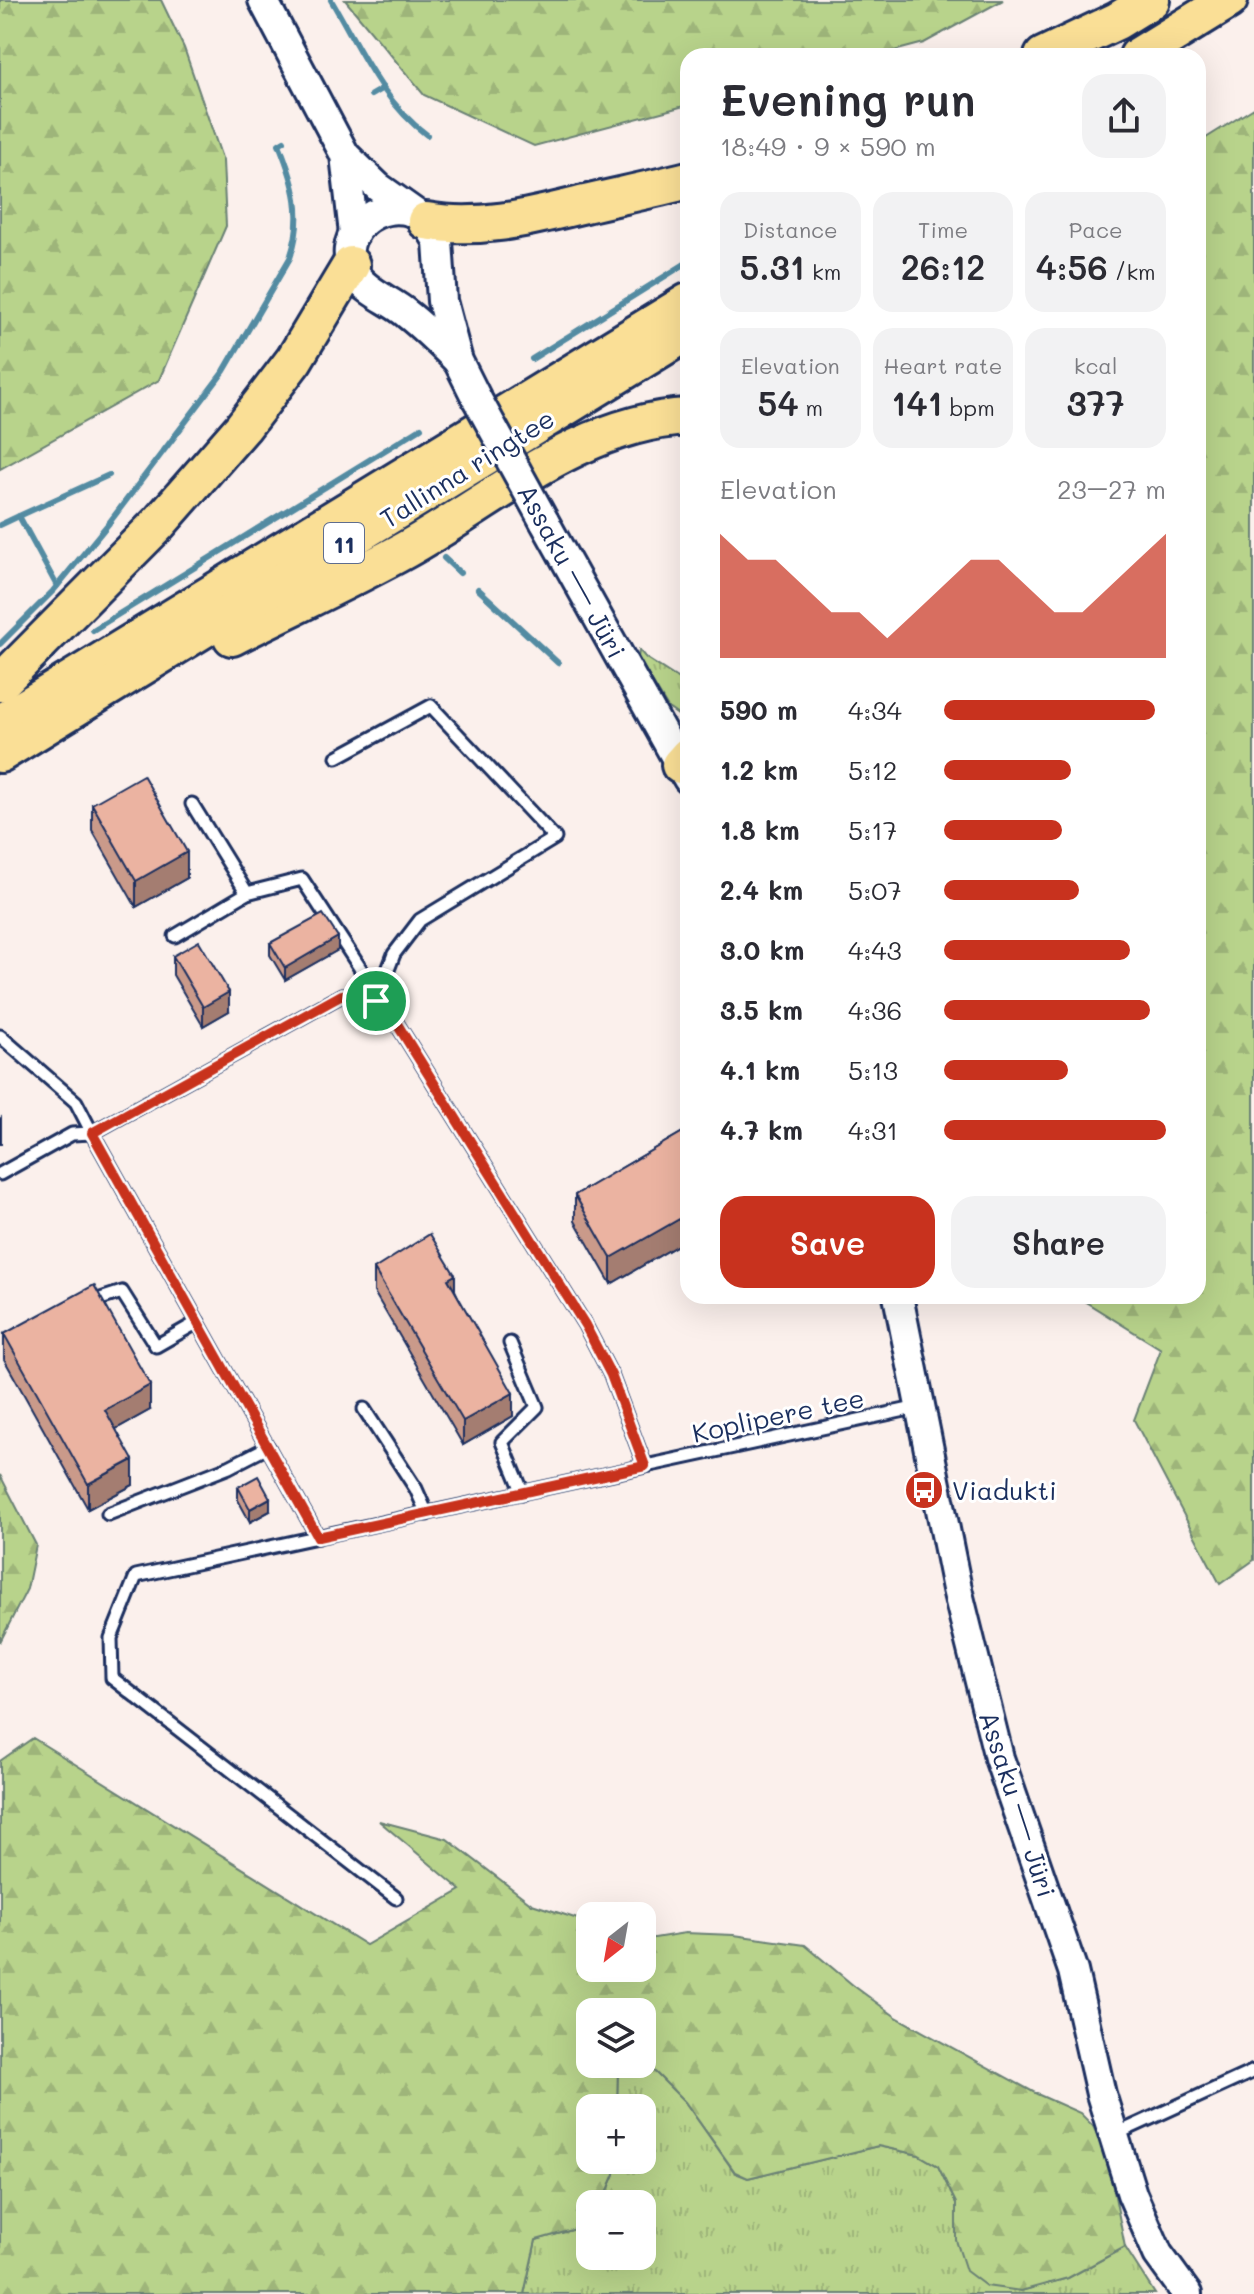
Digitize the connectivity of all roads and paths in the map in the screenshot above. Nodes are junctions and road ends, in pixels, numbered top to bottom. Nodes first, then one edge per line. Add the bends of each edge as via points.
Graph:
1 (263, 0) edge
2 (1151, 0) edge
3 (1182, 0) edge
4 (1229, 0) edge
5 (1254, 3) edge
6 (1060, 48) edge
7 (1104, 48) edge
8 (1151, 48) edge
9 (1189, 48) edge
10 (345, 155) junction
11 (680, 182) edge
12 (418, 216) junction
13 (353, 250) junction
14 (680, 307) edge
15 (680, 337) edge
16 (458, 361) junction
17 (680, 417) edge
18 (0, 683) edge
19 (0, 723) edge
20 (0, 754) edge
21 (680, 756) edge
22 (337, 757) dead end
23 (0, 761) edge
24 (192, 804) dead end
25 (247, 893) junction
26 (175, 936) dead end
27 (361, 994) junction
28 (376, 1001) junction
29 (0, 1036) edge
30 (92, 1133) junction
31 (0, 1174) edge
32 (900, 1304) edge
33 (82, 1306) edge
34 (198, 1322) junction
35 (510, 1343) dead end
36 (920, 1407) junction
37 (364, 1409) dead end
38 (268, 1447) junction
39 (645, 1466) junction
40 (523, 1493) junction
41 (108, 1514) dead end
42 (427, 1514) junction
43 (318, 1537) junction
44 (396, 1898) dead end
45 (1254, 2071) edge
46 (1114, 2135) junction
47 (1187, 2294) edge

1 - 10 street
2 - 6 highway
3 - 7 highway
4 - 8 highway
5 - 9 highway
10 - 12 street
10 - 13 street
11 - 12 highway via 479,225
12 - 13 street via 394,208 377,212 362,222
12 - 16 street, Assaku — Jüri via 438,241 442,301
13 - 16 street, Assaku — Jüri via 357,278 405,312
13 - 18 highway via 294,360 243,427 159,523
14 - 19 highway, Tallinna ringtee / 11
15 - 20 highway, Tallinna ringtee / 11
16 - 21 street, Assaku — Jüri, bridge
17 - 23 highway via 614,432 562,454 405,550
22 - 28 lane via 431,706 555,838 420,920 394,954
24 - 25 lane
25 - 26 lane
25 - 27 lane via 302,879 362,971
27 - 28 lane
27 - 30 lane via 342,995
28 - 39 lane via 392,1016 585,1325 611,1375
29 - 30 lane via 76,1102
30 - 31 lane via 72,1134
30 - 34 lane
32 - 36 street, Assaku — Jüri
33 - 34 lane via 122,1292 156,1346
34 - 38 lane
35 - 40 lane via 537,1407 502,1442
36 - 39 lane, Koplipere tee
36 - 46 street, Assaku — Jüri via 999,1758 1073,1971
37 - 42 lane
38 - 41 lane
38 - 43 lane
39 - 40 lane, Koplipere tee
40 - 42 lane, Koplipere tee
42 - 43 lane, Koplipere tee
43 - 44 lane, Koplipere tee via 136,1576 111,1638 112,1678
45 - 46 lane
46 - 47 street, Assaku — Jüri via 1158,2254

